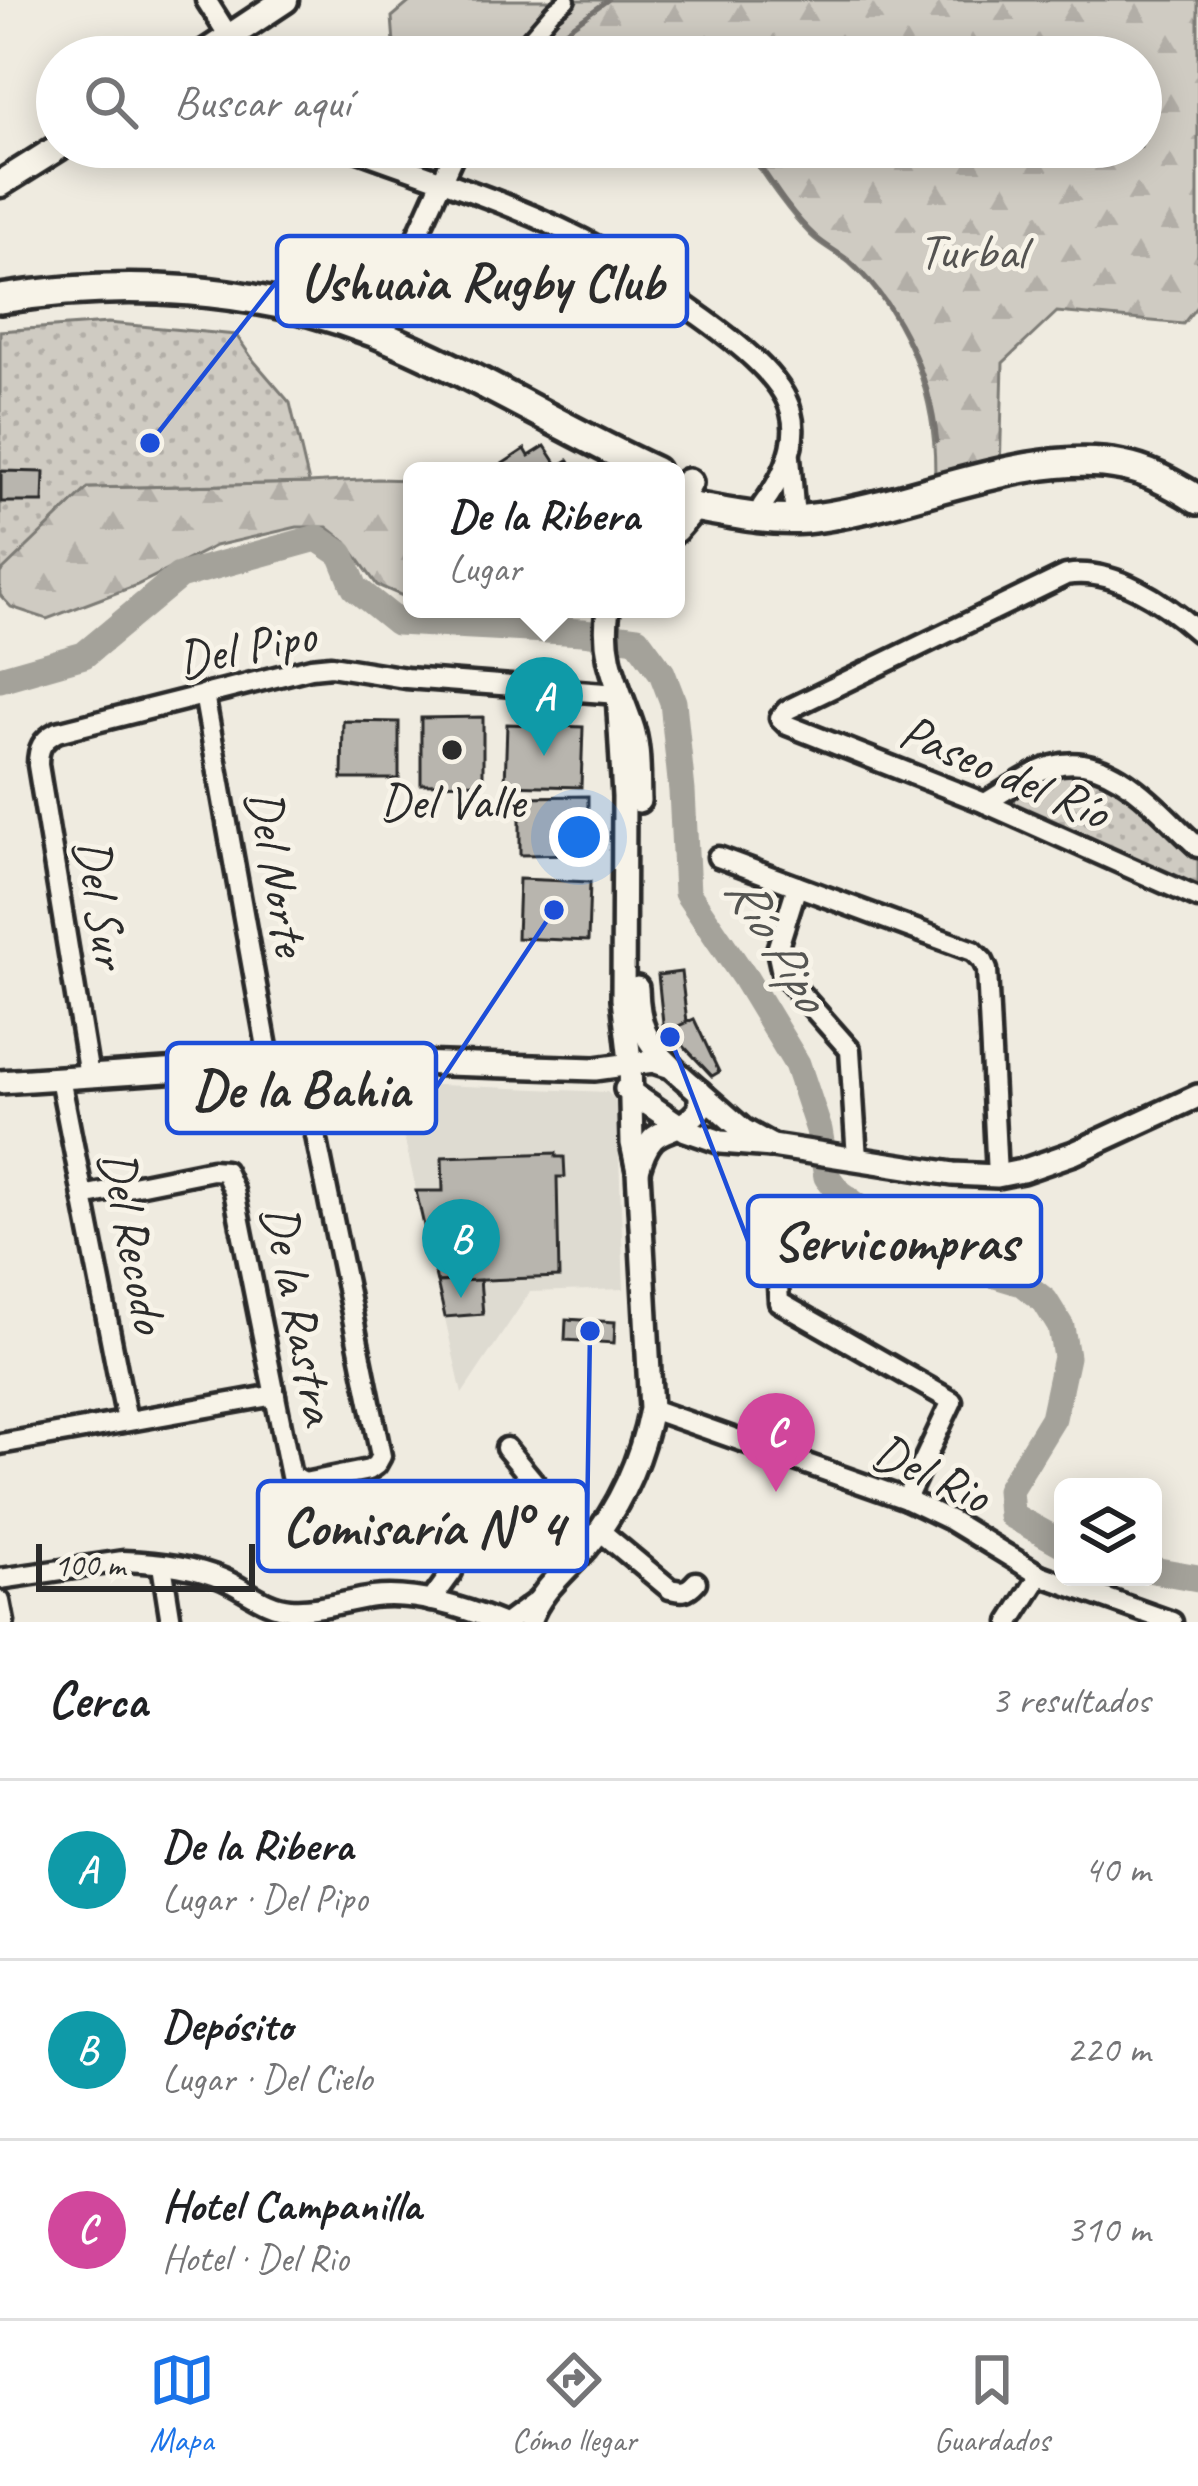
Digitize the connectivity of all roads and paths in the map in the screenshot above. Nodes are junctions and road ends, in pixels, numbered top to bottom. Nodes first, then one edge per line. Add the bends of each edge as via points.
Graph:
1 (206, 0) edge
2 (285, 0) edge
3 (567, 0) edge
4 (229, 36) edge
5 (247, 36) edge
6 (531, 36) edge
7 (36, 161) edge
8 (405, 168) edge
9 (446, 168) edge
10 (440, 181) junction
11 (0, 184) edge
12 (0, 299) edge
13 (373, 333) junction
14 (790, 452) junction
15 (632, 462) edge
16 (686, 498) edge
17 (1198, 500) edge
18 (762, 506) junction
19 (794, 514) junction
20 (607, 618) edge
21 (1198, 632) edge
22 (204, 694) junction
23 (618, 694) junction
24 (41, 744) joint
25 (985, 803) junction
26 (1198, 847) edge
27 (718, 857) dead end
28 (797, 886) junction
29 (1198, 898) edge
30 (630, 945) junction
31 (301, 1062) junction
32 (270, 1064) junction
33 (630, 1064) junction
34 (671, 1067) junction
35 (595, 1070) junction
36 (89, 1076) junction
37 (60, 1078) junction
38 (0, 1082) edge
39 (700, 1092) junction
40 (630, 1093) junction
41 (1198, 1096) edge
42 (678, 1126) junction
43 (781, 1147) junction
44 (857, 1159) junction
45 (638, 1171) junction
46 (997, 1176) junction
47 (83, 1196) junction
48 (774, 1224) dead end
49 (275, 1395) junction
50 (651, 1409) junction
51 (128, 1420) junction
52 (0, 1444) edge
53 (506, 1448) dead end
54 (906, 1499) junction
55 (445, 1502) dead end
56 (593, 1538) junction
57 (162, 1564) junction
58 (1040, 1574) junction
59 (0, 1579) edge
60 (696, 1582) dead end
61 (538, 1600) junction
62 (0, 1601) edge
63 (431, 1601) junction
64 (4, 1622) edge
65 (171, 1622) edge
66 (499, 1622) edge
67 (508, 1622) edge
68 (529, 1622) edge
69 (1010, 1622) edge
70 (1172, 1622) edge

1 - 4 street
2 - 5 main road
3 - 6 street
7 - 11 main road
8 - 10 street
9 - 10 street
10 - 13 street
10 - 14 street via 604,251 736,343 786,399
12 - 13 main road via 170,288 282,304
13 - 15 main road
14 - 18 street
14 - 19 street
16 - 18 main road
16 - 19 main road via 724,514
17 - 19 main road via 1146,472 1093,463 1032,467 890,504
18 - 19 main road
20 - 23 street
21 - 25 street, Paseo del Río via 1115,581 1066,574 780,718
22 - 23 street, Del Pipo via 331,666
22 - 24 street, Del Pipo via 57,732
22 - 32 street, Del Norte
23 - 30 street via 637,750
24 - 36 street, Del Sur
25 - 26 street via 1052,766 1088,765 1123,781
25 - 29 street, Paseo del Río
27 - 28 street
28 - 44 street via 778,961 850,1050
28 - 46 street via 983,961
30 - 33 street via 623,999
30 - 34 street via 644,1034
31 - 32 street
31 - 35 street
31 - 49 street, De la Rastra via 381,1456 376,1465 304,1483 291,1476
32 - 36 street
33 - 34 street
33 - 35 street
33 - 40 street
34 - 39 street
35 - 40 street
36 - 37 street
37 - 38 street
37 - 47 street, Del Recodo
39 - 42 street via 700,1109
39 - 43 street via 743,1130
40 - 42 street
40 - 45 street
41 - 46 street via 1074,1153
42 - 43 street via 721,1142
42 - 45 street via 650,1139
43 - 44 street
44 - 46 street
45 - 50 street
47 - 49 street, De la Rastra via 225,1171
47 - 51 street, Del Recodo
48 - 54 street via 779,1301 952,1401
49 - 51 street
50 - 54 street, Del Rio
50 - 56 street via 636,1464
51 - 52 street
53 - 56 street
54 - 58 street, Del Rio
55 - 63 street via 452,1572
56 - 60 street via 670,1589 682,1592
56 - 61 street
57 - 59 street
57 - 63 street via 292,1609 374,1597
57 - 65 street
58 - 69 street
58 - 70 street, Del Rio
61 - 67 street
61 - 68 street
62 - 64 street
63 - 66 street

